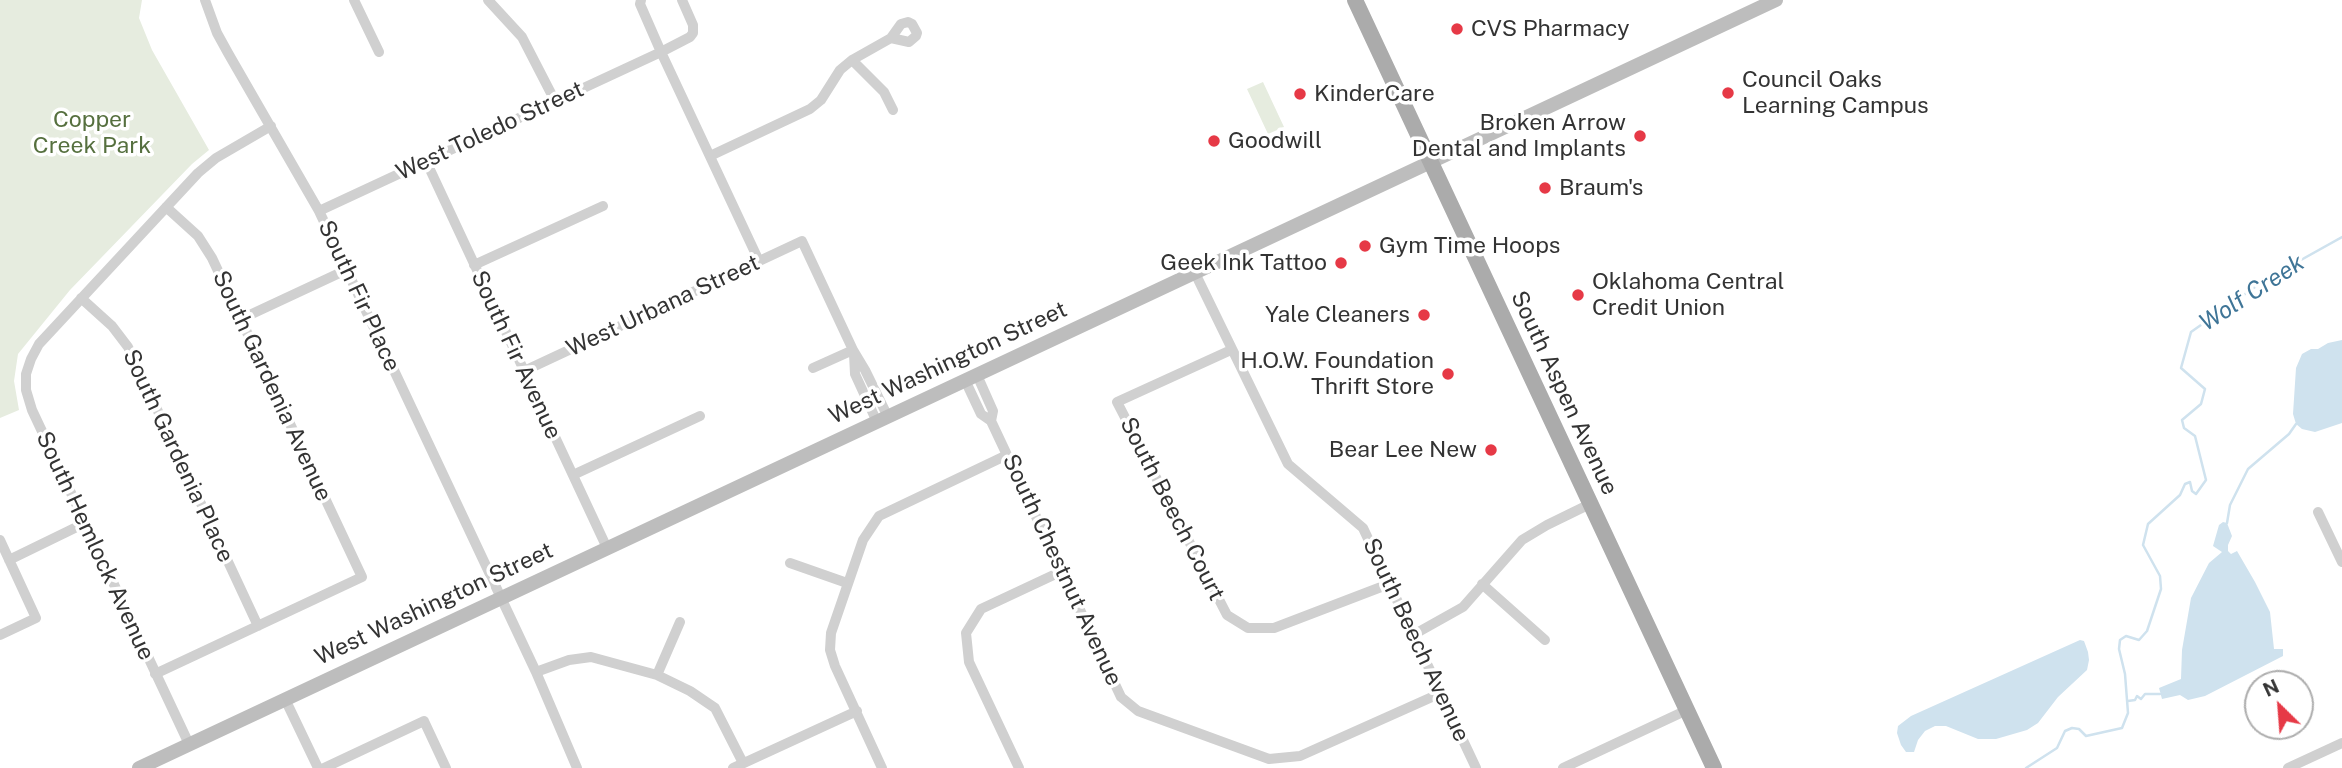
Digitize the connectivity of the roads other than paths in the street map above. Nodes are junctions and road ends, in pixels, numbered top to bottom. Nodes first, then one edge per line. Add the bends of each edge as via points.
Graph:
1 (205, 0) edge
2 (354, 0) edge
3 (488, 0) edge
4 (641, 0) edge
5 (682, 0) edge
6 (1355, 0) edge
7 (1776, 0) edge
8 (891, 38) dead end
9 (379, 52) dead end
10 (661, 52) junction
11 (852, 60) junction
12 (555, 101) junction
13 (893, 110) dead end
14 (271, 126) junction
15 (710, 156) junction
16 (426, 161) junction
17 (1430, 162) junction
18 (166, 206) junction
19 (603, 206) dead end
20 (319, 211) junction
21 (759, 261) junction
22 (474, 265) junction
23 (346, 270) junction
24 (1195, 273) junction
25 (81, 298) junction
26 (241, 319) junction
27 (853, 350) junction
28 (1231, 350) junction
29 (813, 368) dead end
30 (524, 371) junction
31 (971, 378) junction
32 (699, 416) dead end
33 (882, 419) junction
34 (1007, 455) junction
35 (573, 475) junction
36 (1590, 504) junction
37 (2318, 512) dead end
38 (85, 523) junction
39 (0, 540) edge
40 (607, 548) junction
41 (9, 560) junction
42 (2342, 562) edge
43 (789, 563) dead end
44 (1060, 572) junction
45 (847, 583) junction
46 (1389, 584) junction
47 (1482, 584) junction
48 (500, 598) junction
49 (680, 622) dead end
50 (258, 626) junction
51 (0, 635) edge
52 (1413, 635) junction
53 (1545, 640) dead end
54 (536, 672) junction
55 (155, 674) junction
56 (657, 675) junction
57 (1441, 693) junction
58 (285, 699) junction
59 (1687, 710) junction
60 (857, 711) junction
61 (2342, 743) edge
62 (189, 744) junction
63 (738, 766) edge
64 (139, 768) edge
65 (318, 768) edge
66 (324, 768) edge
67 (446, 768) edge
68 (577, 768) edge
69 (882, 768) edge
70 (1018, 768) edge
71 (1476, 768) edge
72 (1563, 768) edge
73 (1714, 768) edge
74 (2288, 768) edge

1 - 14 street, South Fir Place via 217,33
2 - 9 street
3 - 12 street via 522,37
4 - 10 street
5 - 10 street, West Toledo Street via 693,33
6 - 17 main road, South Aspen Avenue
7 - 17 main road, West Washington Street
8 - 11 street
10 - 12 street, West Toledo Street
10 - 15 street
11 - 13 street via 884,92
11 - 15 street via 810,109
12 - 16 street, West Toledo Street
14 - 18 street via 206,165
14 - 20 street, South Fir Place
15 - 21 street
16 - 20 street, West Toledo Street
16 - 22 street, South Fir Avenue
17 - 24 main road, West Washington Street
17 - 36 main road, South Aspen Avenue
18 - 25 street
18 - 26 street, South Gardenia Avenue via 204,245
19 - 22 street
20 - 23 street, South Fir Place
21 - 27 street, West Urbana Street via 802,241
21 - 30 street, West Urbana Street
22 - 30 street, South Fir Avenue
23 - 26 street
23 - 48 street, South Fir Place
24 - 28 street, South Beech Avenue
24 - 31 main road, West Washington Street
25 - 38 street, South Hemlock Avenue via 39,344 26,374 28,400
25 - 50 street, South Gardenia Place via 124,340
26 - 50 street, South Gardenia Avenue via 362,577
27 - 29 street
27 - 33 street via 855,374
28 - 46 street, South Beech Avenue via 1288,464 1363,528
28 - 46 street, South Beech Court via 1117,402 1227,615 1248,628 1273,628
30 - 35 street, South Fir Avenue
31 - 33 main road, West Washington Street
31 - 34 street, South Chestnut Avenue via 981,414 991,421
32 - 35 street
33 - 40 main road, West Washington Street
34 - 44 street, South Chestnut Avenue
34 - 45 street via 879,516 863,540
35 - 40 street, South Fir Avenue
36 - 47 street via 1522,540
36 - 59 main road, South Aspen Avenue
37 - 42 street
38 - 41 street
38 - 55 street, South Hemlock Avenue
39 - 41 street
40 - 48 main road, West Washington Street
41 - 51 street via 36,618
43 - 45 street
44 - 57 street, South Chestnut Avenue via 1121,697 1138,711 1269,759 1300,756
44 - 70 street via 981,609 966,633 969,662
45 - 60 street via 831,632 831,650
46 - 52 street, South Beech Avenue
47 - 52 street via 1462,607
47 - 53 street
48 - 54 street
48 - 58 main road, West Washington Street
49 - 56 street
50 - 55 street
52 - 57 street, South Beech Avenue
54 - 56 street via 592,657
54 - 68 street
55 - 62 street, South Hemlock Avenue
56 - 63 street via 715,708
57 - 71 street, South Beech Avenue
58 - 62 main road, West Washington Street
58 - 65 street
59 - 72 street
59 - 73 main road, South Aspen Avenue
60 - 63 street
60 - 69 street
61 - 74 street
62 - 64 main road, West Washington Street
66 - 67 street via 424,721

